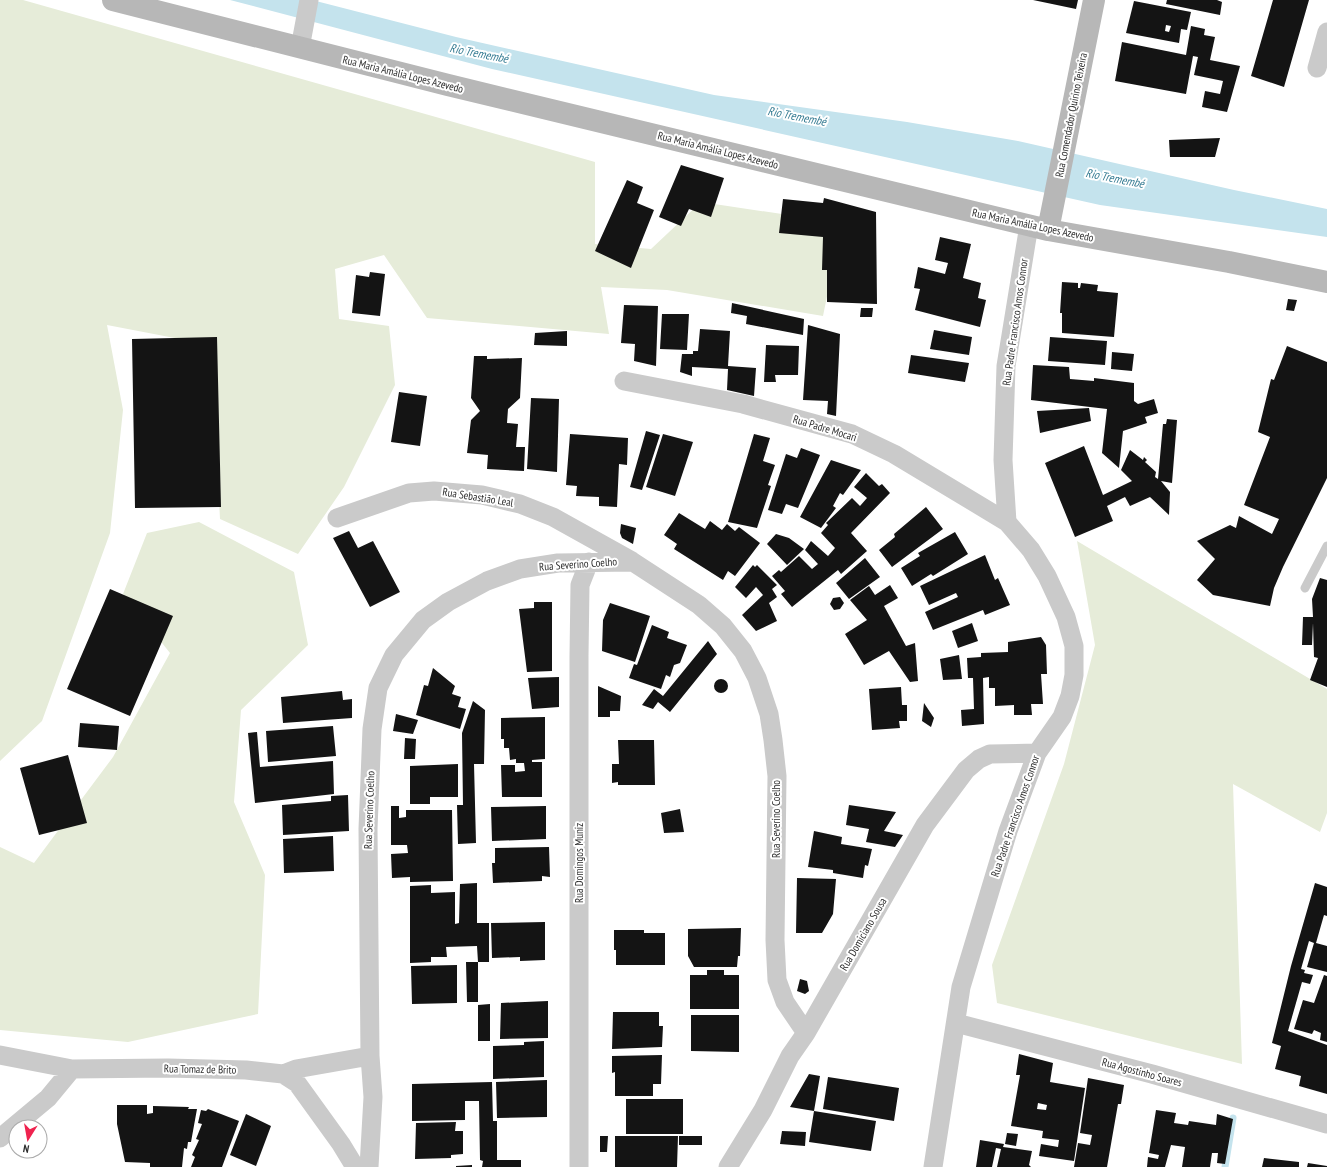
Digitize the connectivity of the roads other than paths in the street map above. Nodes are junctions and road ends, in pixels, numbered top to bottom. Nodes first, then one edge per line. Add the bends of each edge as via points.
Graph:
1 (113, 0) edge
2 (309, 0) edge
3 (1094, 0) edge
4 (1327, 32) edge
5 (302, 39) junction
6 (1317, 68) dead end
7 (1038, 228) junction
8 (1327, 282) edge
9 (624, 381) dead end
10 (337, 518) dead end
11 (1007, 522) junction
12 (1327, 546) edge
13 (589, 562) junction
14 (633, 562) junction
15 (1305, 588) dead end
16 (1037, 753) junction
17 (956, 1023) junction
18 (806, 1033) junction
19 (0, 1055) edge
20 (370, 1056) junction
21 (72, 1069) junction
22 (283, 1074) junction
23 (1327, 1124) edge
24 (0, 1138) edge
25 (355, 1167) edge
26 (369, 1167) edge
27 (579, 1167) edge
28 (728, 1167) edge
29 (933, 1167) edge

1 - 5 main road, Rua Maria Amália Lopes Azevedo
2 - 5 street
3 - 7 main road, Rua Comendador Quirino Teixeira via 1058,185
4 - 6 street
5 - 7 main road, Rua Maria Amália Lopes Azevedo
7 - 8 main road, Rua Maria Amália Lopes Azevedo
7 - 11 street, Rua Padre Francisco Amos Connor via 1006,366 1002,460
9 - 11 street, Rua Padre Mocari via 743,404 852,434 894,454
10 - 14 street, Rua Sebastião Leal via 409,493 434,491 482,496 520,504 553,517
11 - 16 street, Rua Padre Francisco Amos Connor via 1031,550 1047,576 1066,617 1074,646 1074,675 1070,696 1062,717
12 - 15 lane
13 - 14 street, Rua Severino Coelho
13 - 20 street, Rua Severino Coelho via 558,563 520,569 487,581 448,602 423,620 394,655 378,688 372,728 368,829
13 - 27 street, Rua Domingos Muniz via 580,585
14 - 18 street, Rua Severino Coelho via 699,605 723,626 743,651 757,678 769,714 777,776 777,980 785,1002
16 - 17 street, Rua Padre Francisco Amos Connor via 1008,831 971,951 961,987
16 - 18 street, Rua Domiciano Sousa via 990,754 966,770 925,825
17 - 23 street, Rua Agostinho Soares via 1159,1076
17 - 29 street, Rua Padre Francisco Amos Connor
18 - 28 street, Rua Domiciano Sousa via 790,1056 763,1110
19 - 21 street, Rua Tomaz de Brito
20 - 22 street via 296,1069
20 - 26 street, Rua Severino Coelho via 373,1097
21 - 22 street, Rua Tomaz de Brito via 246,1070
21 - 24 street via 48,1098
22 - 25 street via 297,1083

